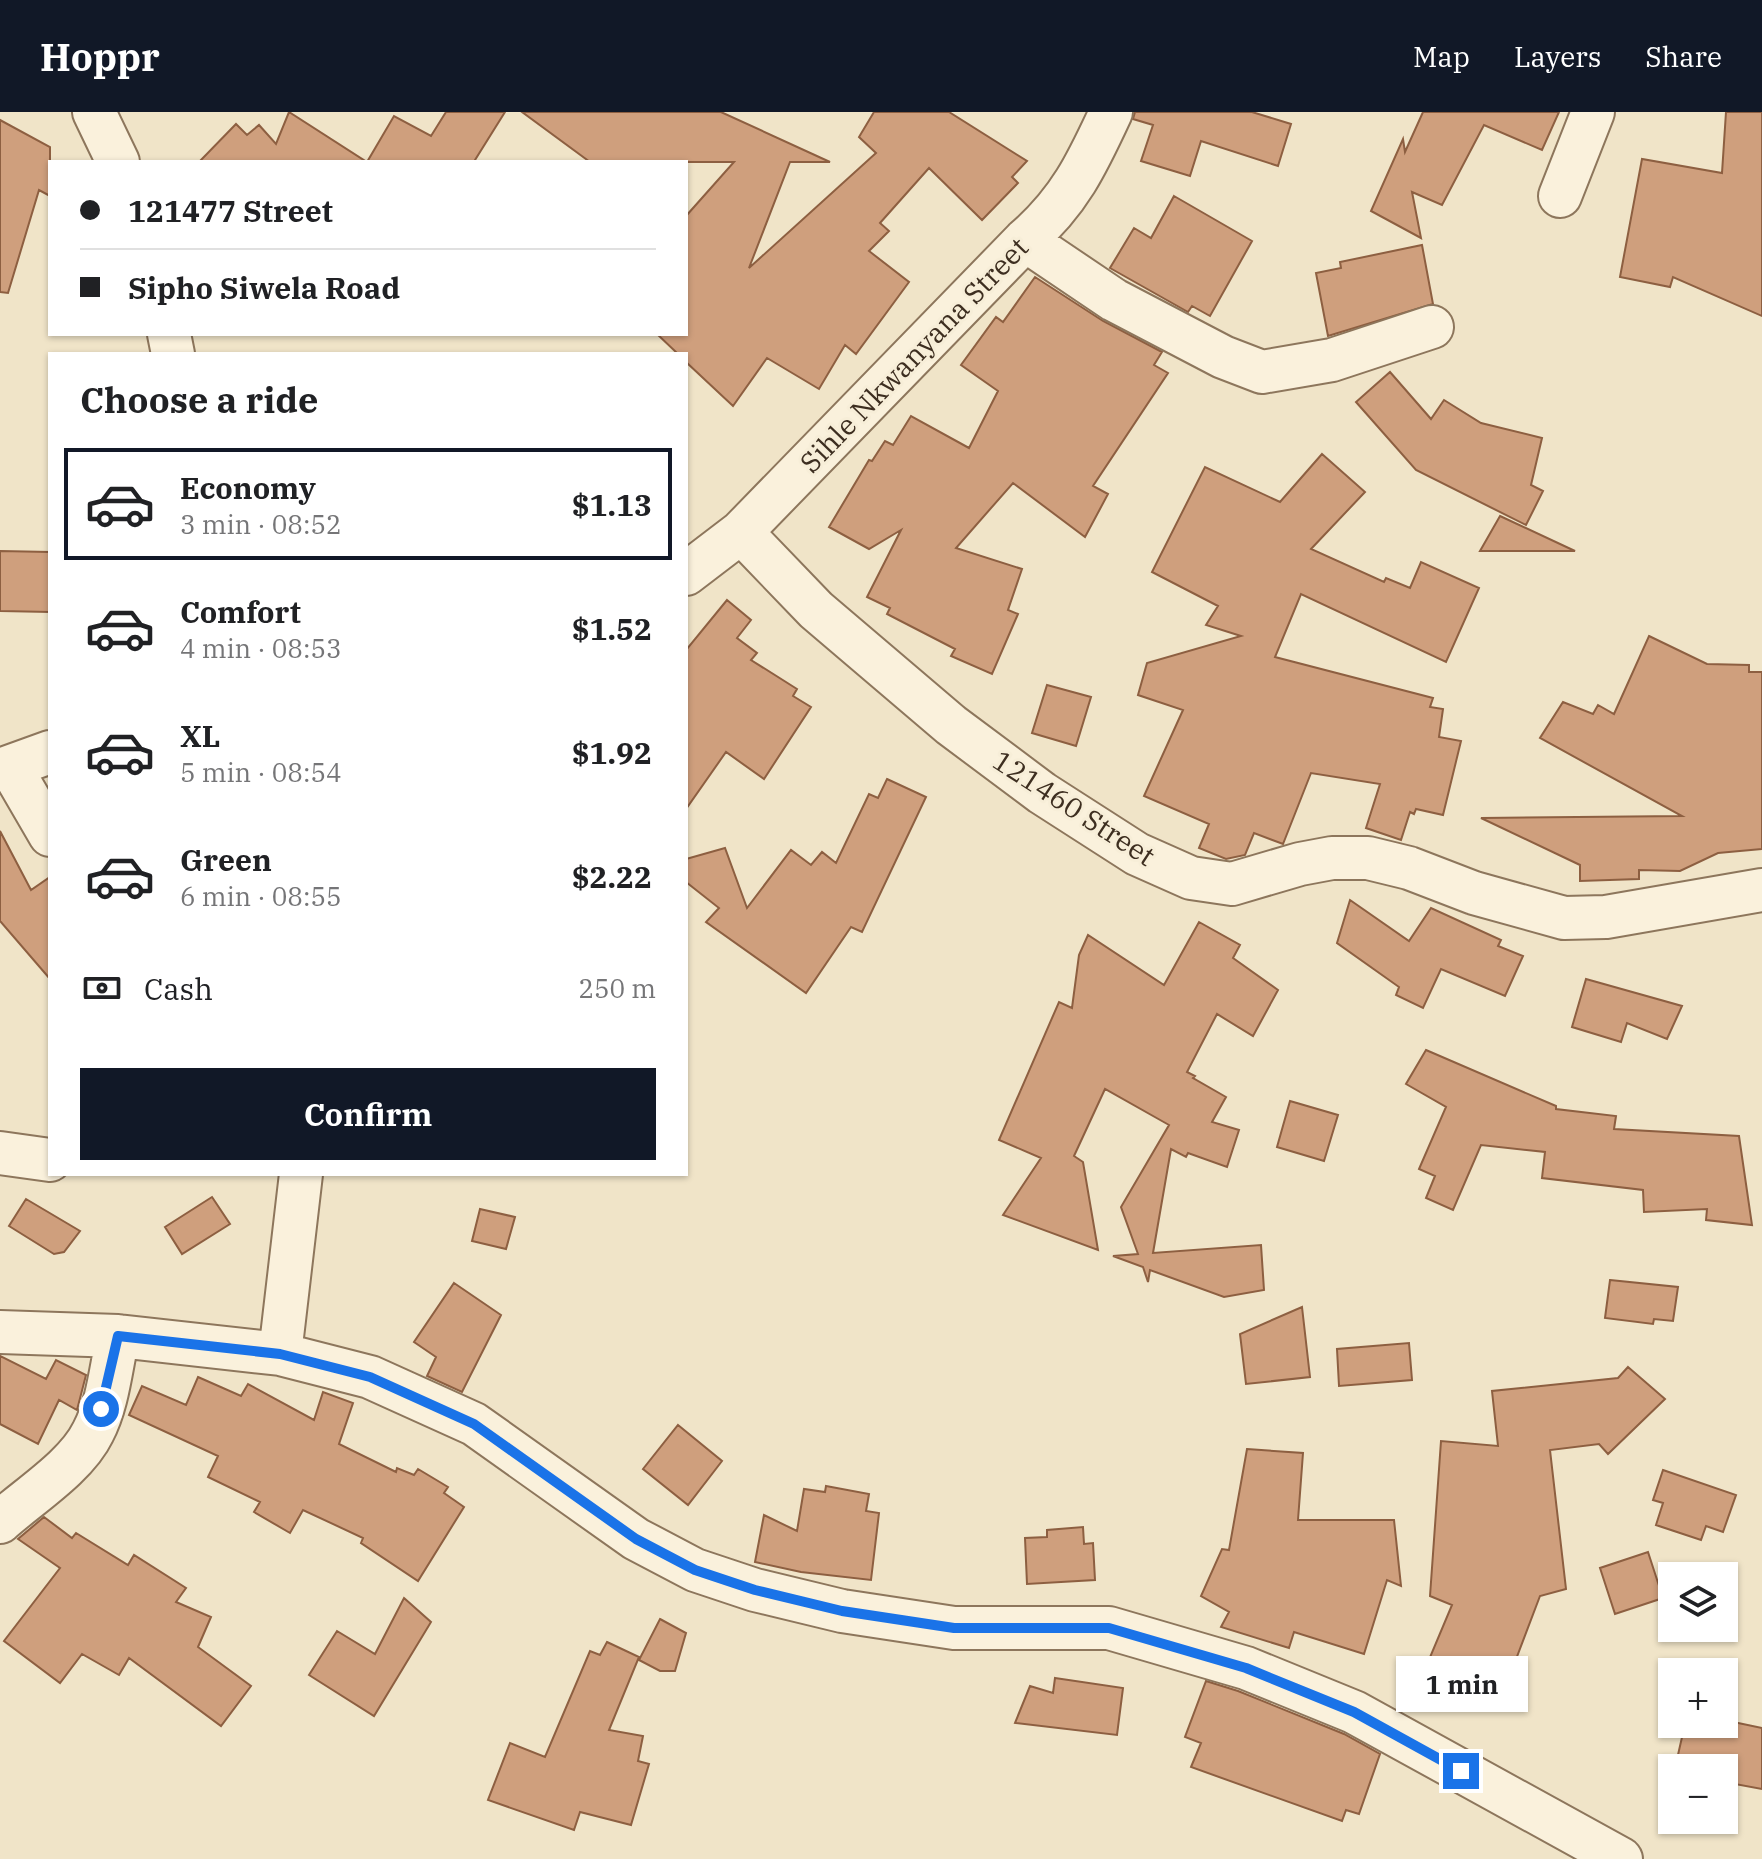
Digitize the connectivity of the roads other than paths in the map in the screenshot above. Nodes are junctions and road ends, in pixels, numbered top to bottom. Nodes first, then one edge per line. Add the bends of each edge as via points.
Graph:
1 (94, 112) edge
2 (1111, 112) edge
3 (1593, 112) edge
4 (117, 160) edge
5 (1560, 196) dead end
6 (1025, 240) junction
7 (1432, 327) dead end
8 (741, 532) junction
9 (688, 572) edge
10 (48, 753) edge
11 (6, 769) edge
12 (48, 832) edge
13 (1762, 890) edge
14 (0, 1153) edge
15 (48, 1160) edge
16 (301, 1176) edge
17 (0, 1332) edge
18 (118, 1336) junction
19 (280, 1354) junction
20 (0, 1522) edge
21 (1621, 1859) edge

1 - 4 street
2 - 6 street, Sihle Nkwanyana Street via 1077,179 1051,217
3 - 5 street
6 - 7 street via 1114,300 1262,372 1332,360
6 - 8 street, Sihle Nkwanyana Street
8 - 9 street, Sihle Nkwanyana Street
8 - 13 street, 121460 Street via 816,610 951,725 1042,793 1137,854 1191,878 1232,884 1311,862 1368,858 1564,918 1606,917
10 - 11 street
11 - 12 street
14 - 15 street
16 - 19 street
17 - 18 street
18 - 19 street
18 - 20 street via 101,1409 87,1442
19 - 21 street via 370,1377 474,1424 636,1539 695,1570 842,1611 954,1628 1109,1628 1246,1668 1354,1712

